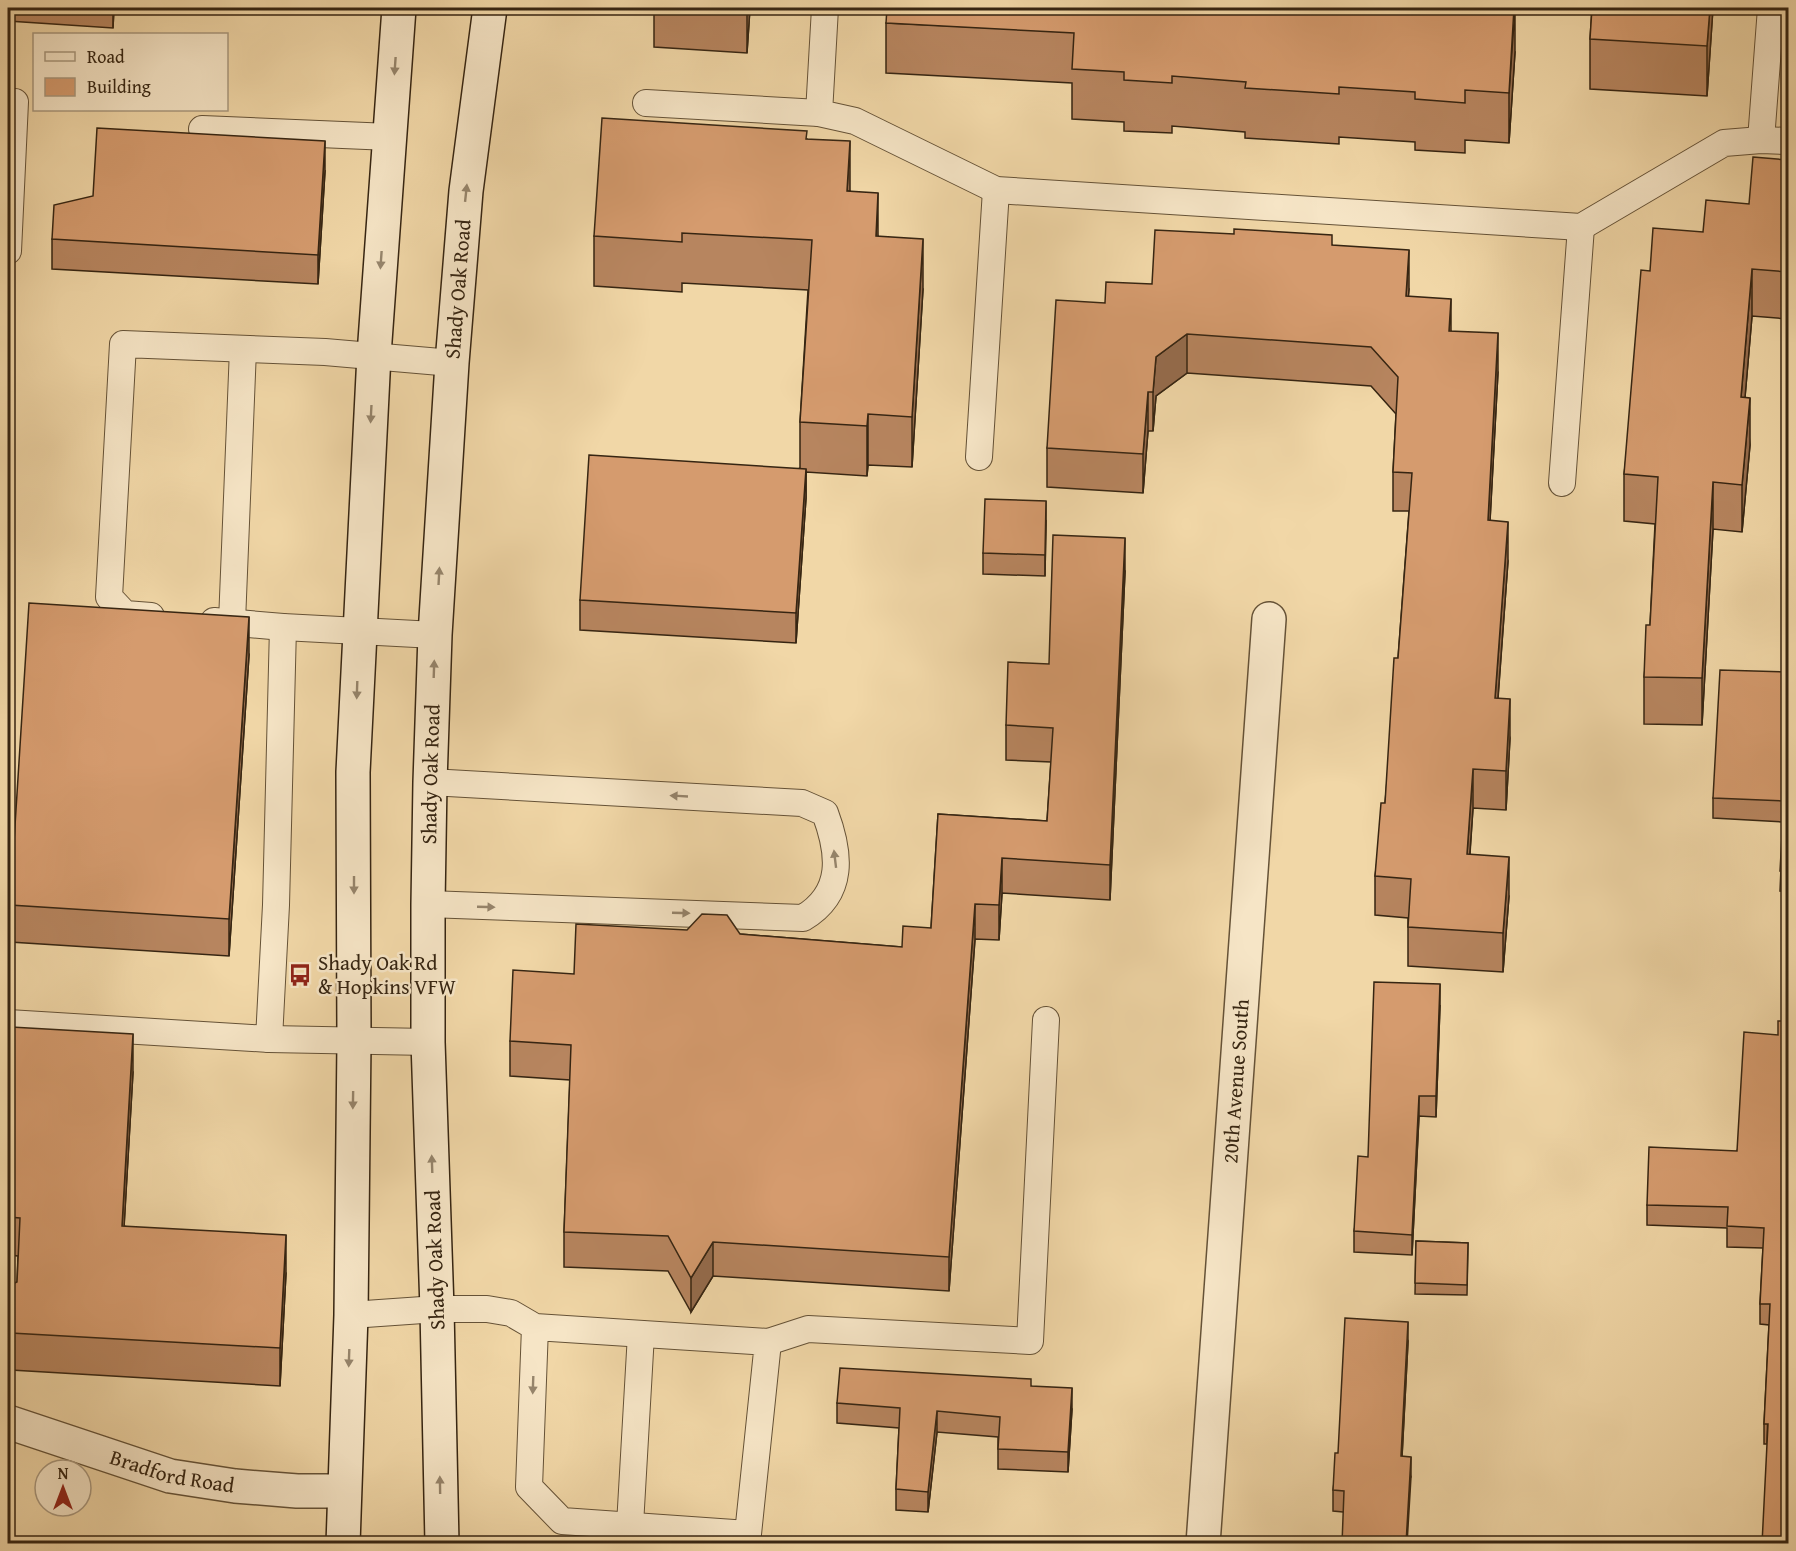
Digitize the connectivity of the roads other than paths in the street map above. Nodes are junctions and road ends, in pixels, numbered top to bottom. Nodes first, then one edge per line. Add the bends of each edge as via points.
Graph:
1 (399, 8) edge
2 (490, 8) edge
3 (825, 8) edge
4 (1772, 8) edge
5 (15, 102) dead end
6 (646, 104) dead end
7 (819, 113) junction
8 (202, 129) dead end
9 (390, 137) junction
10 (1761, 140) junction
11 (1788, 141) edge
12 (996, 190) junction
13 (1581, 227) junction
14 (8, 251) edge
15 (243, 349) junction
16 (374, 355) junction
17 (452, 363) junction
18 (979, 457) dead end
19 (1562, 483) dead end
20 (1269, 619) dead end
21 (232, 622) junction
22 (283, 627) junction
23 (359, 632) junction
24 (435, 635) junction
25 (430, 782) junction
26 (428, 904) junction
27 (1046, 1020) dead end
28 (8, 1023) edge
29 (269, 1039) junction
30 (354, 1041) junction
31 (428, 1042) junction
32 (437, 1308) junction
33 (351, 1315) junction
34 (535, 1327) junction
35 (641, 1334) junction
36 (768, 1342) junction
37 (8, 1422) edge
38 (344, 1491) junction
39 (630, 1525) junction
40 (343, 1544) edge
41 (442, 1544) edge
42 (1203, 1544) edge

1 -> 9 main road
17 -> 2 main road, Shady Oak Road via 466,191
3 - 7 lane
4 - 10 lane
5 - 14 lane
6 - 7 lane
7 - 12 lane via 855,121
8 - 9 lane
9 -> 16 main road
10 - 11 lane
10 - 13 lane via 1724,143
12 - 13 lane
12 - 18 lane
13 - 19 lane
15 - 16 lane
15 - 21 lane
15 - 21 lane via 123,344 108,597 125,614
16 - 17 lane
16 -> 23 main road
24 -> 17 main road, Shady Oak Road
20 - 42 main road, 20th Avenue South
21 - 22 lane
22 - 23 lane
22 - 29 lane
23 - 24 lane
23 -> 30 main road via 353,772
25 -> 24 main road, Shady Oak Road
25 - 26 main road, Shady Oak Road
26 -> 25 lane via 803,918 817,910 831,890 837,868 825,813 802,803
26 - 31 main road, Shady Oak Road
27 - 36 lane via 1029,1341 808,1329
28 - 29 lane
29 - 30 lane
30 - 31 lane
30 -> 33 main road
32 -> 31 main road, Shady Oak Road
32 - 33 lane
32 - 34 lane via 487,1308 511,1313
41 -> 32 main road, Shady Oak Road
33 -> 38 main road
34 - 35 lane
34 -> 39 lane via 529,1487 562,1521
35 - 36 lane
35 - 39 lane
36 - 39 lane via 748,1534
37 - 38 main road, Bradford Road via 170,1476 235,1486
38 - 40 main road

